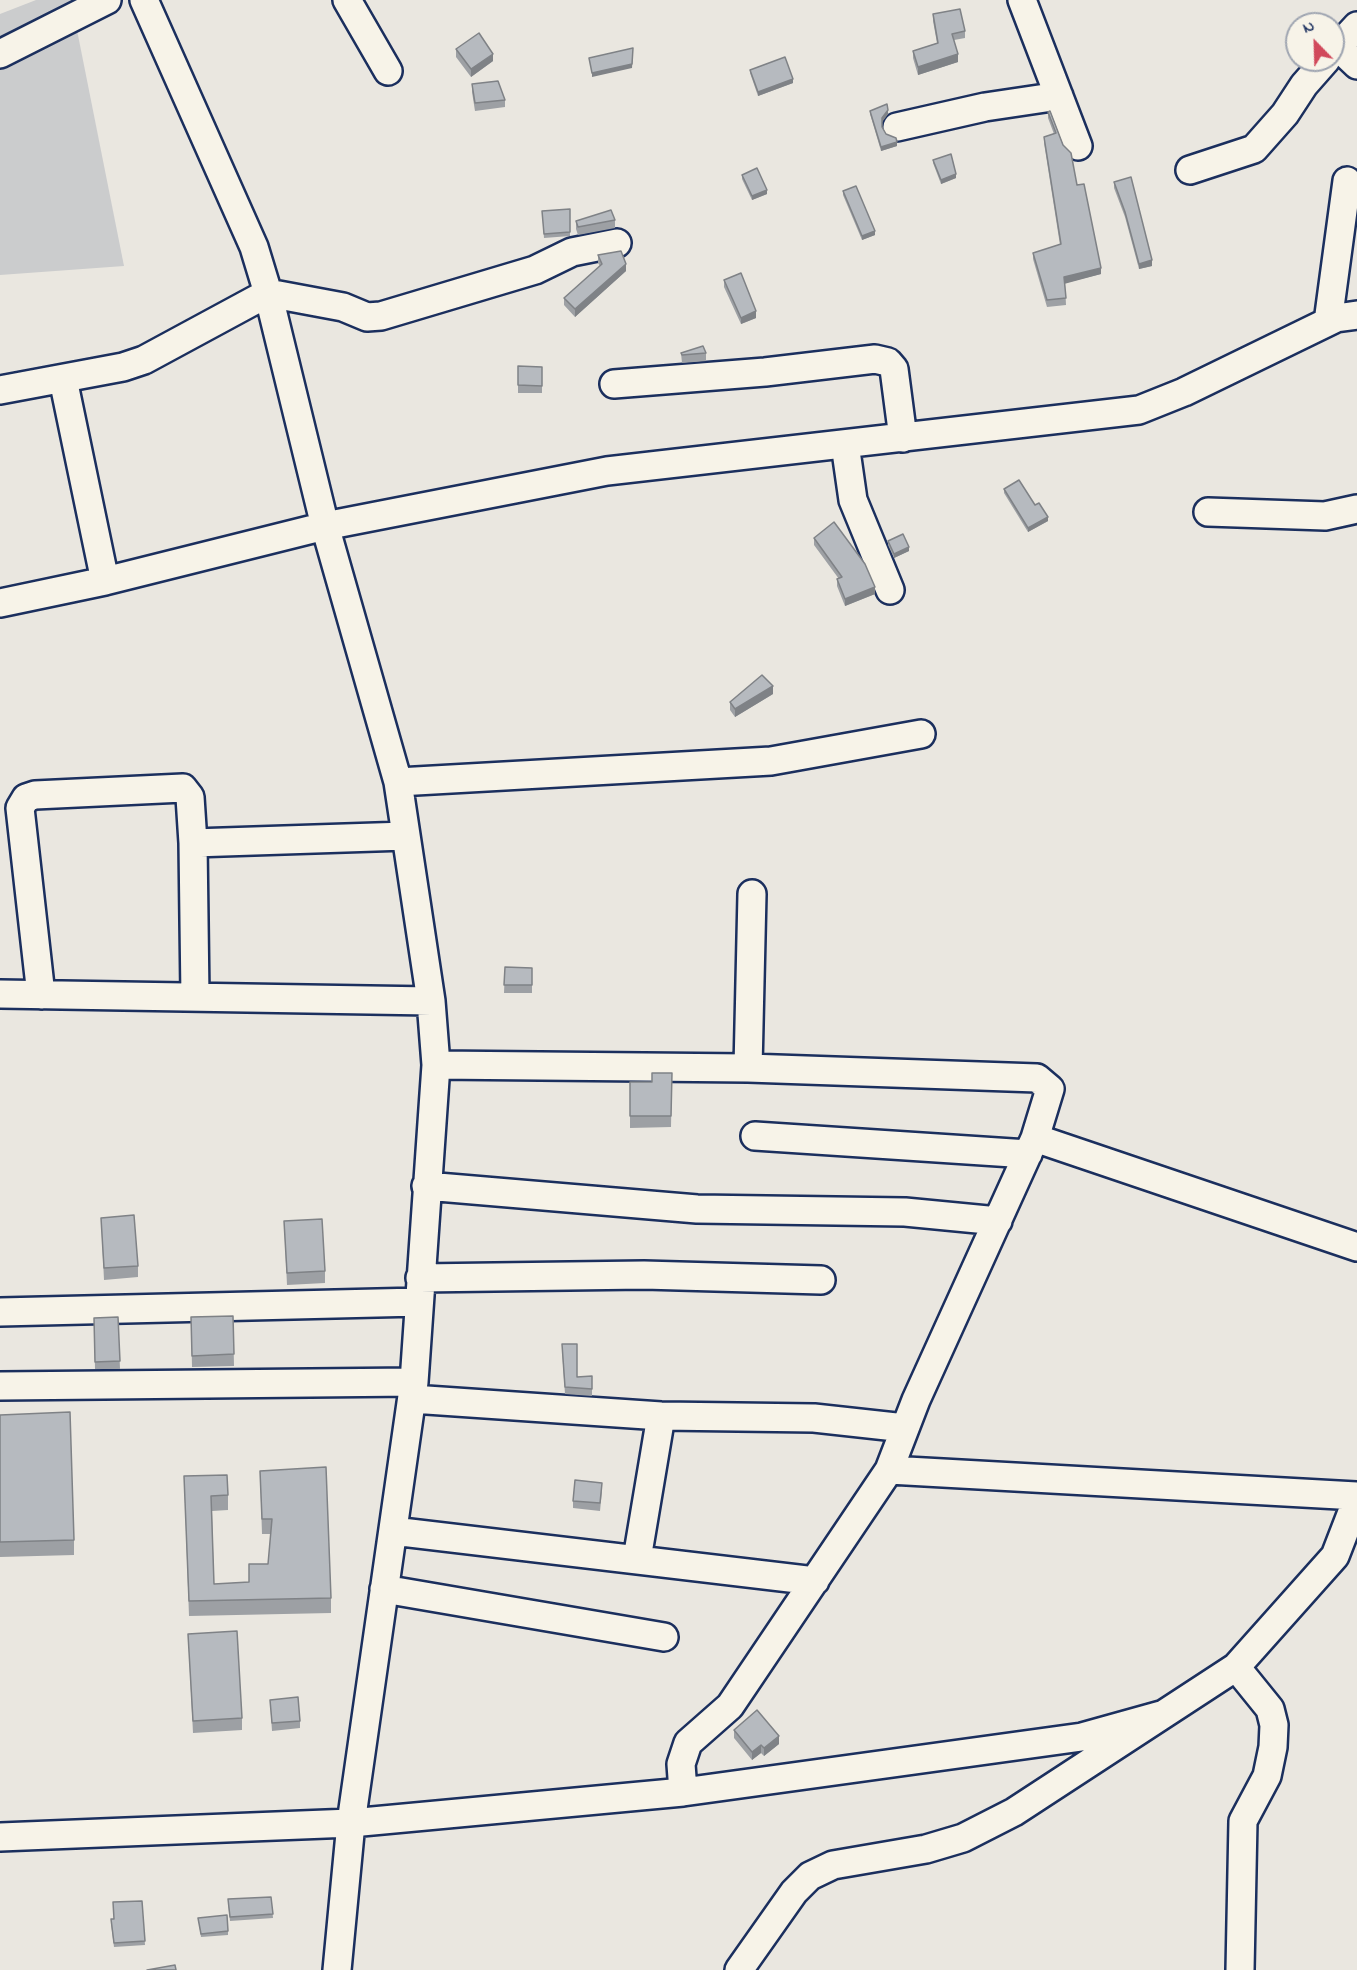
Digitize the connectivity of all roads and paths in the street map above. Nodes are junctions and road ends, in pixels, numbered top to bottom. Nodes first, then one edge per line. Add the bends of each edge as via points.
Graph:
1 (107, 0) edge
2 (144, 0) edge
3 (347, 0) edge
4 (1022, 0) edge
5 (1357, 26) edge
6 (1345, 45) edge
7 (0, 54) edge
8 (388, 71) dead end
9 (1319, 72) edge
10 (1059, 96) junction
11 (897, 127) dead end
12 (1078, 146) dead end
13 (1190, 170) dead end
14 (1347, 181) dead end
15 (617, 243) dead end
16 (268, 293) junction
17 (1357, 315) edge
18 (1328, 322) junction
19 (63, 379) junction
20 (614, 384) dead end
21 (0, 390) edge
22 (903, 438) junction
23 (844, 444) junction
24 (1357, 509) edge
25 (1208, 512) dead end
26 (325, 526) junction
27 (105, 580) junction
28 (890, 591) dead end
29 (0, 603) edge
30 (921, 734) dead end
31 (398, 782) junction
32 (406, 836) junction
33 (193, 843) junction
34 (752, 894) dead end
35 (0, 994) edge
36 (41, 995) junction
37 (195, 997) junction
38 (431, 1000) junction
39 (436, 1065) junction
40 (748, 1068) junction
41 (755, 1136) dead end
42 (1031, 1146) junction
43 (426, 1186) junction
44 (998, 1221) junction
45 (1357, 1247) edge
46 (821, 1280) dead end
47 (420, 1290) junction
48 (0, 1312) edge
49 (0, 1386) edge
50 (413, 1390) junction
51 (661, 1416) junction
52 (905, 1428) junction
53 (889, 1470) junction
54 (1357, 1497) edge
55 (393, 1531) junction
56 (637, 1559) junction
57 (815, 1581) junction
58 (384, 1589) junction
59 (664, 1637) dead end
60 (1236, 1667) junction
61 (1161, 1715) junction
62 (683, 1792) junction
63 (351, 1823) junction
64 (0, 1837) edge
65 (337, 1970) edge
66 (739, 1970) edge
67 (1240, 1970) edge

1 - 7 street
2 - 16 street via 254,247
3 - 8 street
4 - 10 street
5 - 6 street
9 - 13 street via 1304,85 1254,149
10 - 11 street via 985,107
10 - 12 street
14 - 18 street
15 - 16 street via 572,252 535,270 381,316 367,317 343,307
16 - 19 street via 144,360
16 - 26 street
17 - 18 street
18 - 22 street via 1139,410
19 - 21 street
19 - 27 street
20 - 22 street via 875,359 888,362 894,369
22 - 23 street
23 - 26 street via 607,471
23 - 28 street via 853,500
24 - 25 street via 1325,516
26 - 27 street
26 - 31 street
27 - 29 street
30 - 31 street via 771,760
31 - 32 street
32 - 33 street
32 - 38 street
33 - 36 street via 190,796 183,788 26,798 20,808
33 - 37 street
34 - 40 street
35 - 36 street
36 - 37 street
37 - 38 street
38 - 39 street
39 - 40 street
39 - 43 street
40 - 42 street via 1037,1078 1050,1089
41 - 42 street
42 - 44 street
42 - 45 street
43 - 44 street via 697,1209 904,1212
43 - 47 street
44 - 52 street
46 - 47 street via 644,1275
47 - 48 street
47 - 50 street
49 - 50 street
50 - 51 street
50 - 55 street
51 - 52 street via 814,1418
51 - 56 street
52 - 53 street
53 - 54 street
53 - 57 street
54 - 60 street via 1335,1556
55 - 56 street
55 - 58 street
56 - 57 street
57 - 62 street via 730,1706 688,1743 681,1764
58 - 59 street
58 - 63 street
60 - 61 street
60 - 67 street via 1270,1709 1274,1725 1267,1776 1243,1821
61 - 62 street via 1082,1737
61 - 66 street via 1014,1812 963,1838 926,1849 833,1865 810,1876 794,1892
62 - 63 street
63 - 64 street
63 - 65 street

